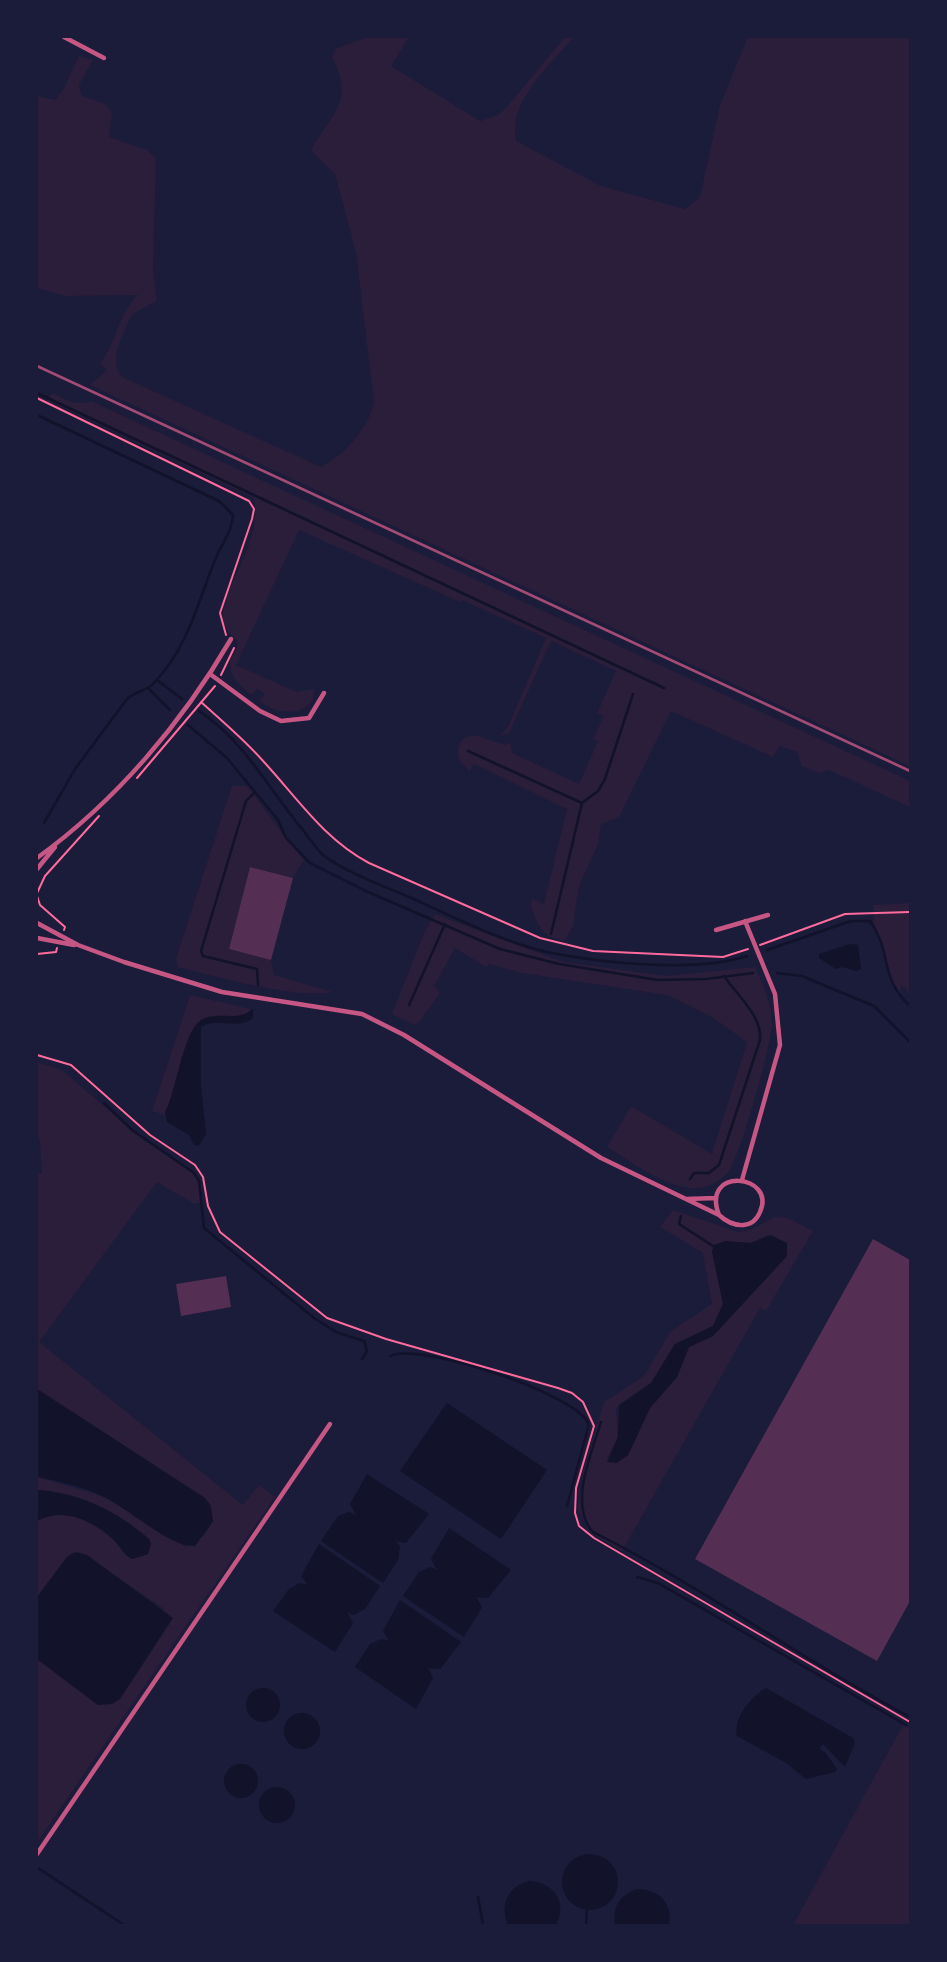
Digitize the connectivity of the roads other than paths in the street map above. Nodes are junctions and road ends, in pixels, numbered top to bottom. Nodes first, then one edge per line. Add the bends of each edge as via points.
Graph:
1 (64, 37) edge
2 (104, 58) dead end
3 (231, 639) road end
4 (210, 674) junction
5 (324, 693) dead end
6 (60, 841) junction
7 (37, 858) edge
8 (37, 869) edge
9 (768, 915) dead end
10 (746, 921) junction
11 (37, 923) edge
12 (716, 930) dead end
13 (37, 939) edge
14 (78, 945) junction
15 (741, 1180) junction
16 (716, 1198) junction
17 (682, 1200) junction
18 (719, 1215) junction
19 (330, 1424) dead end
20 (37, 1854) edge

1 - 2 street
3 - 4 street
4 - 5 street via 281,721 309,718
4 - 6 street via 180,716 106,800
6 - 7 street
6 - 8 street
9 - 10 street
10 - 12 street
10 - 15 street via 775,994 780,1045
11 - 14 street
13 - 14 street
14 - 17 street via 222,992 362,1014 404,1035 601,1158
15 - 16 street via 729,1182
15 - 18 street via 760,1192 759,1215 740,1226 728,1224
16 - 17 street
16 - 18 street
17 - 18 street
19 - 20 street

